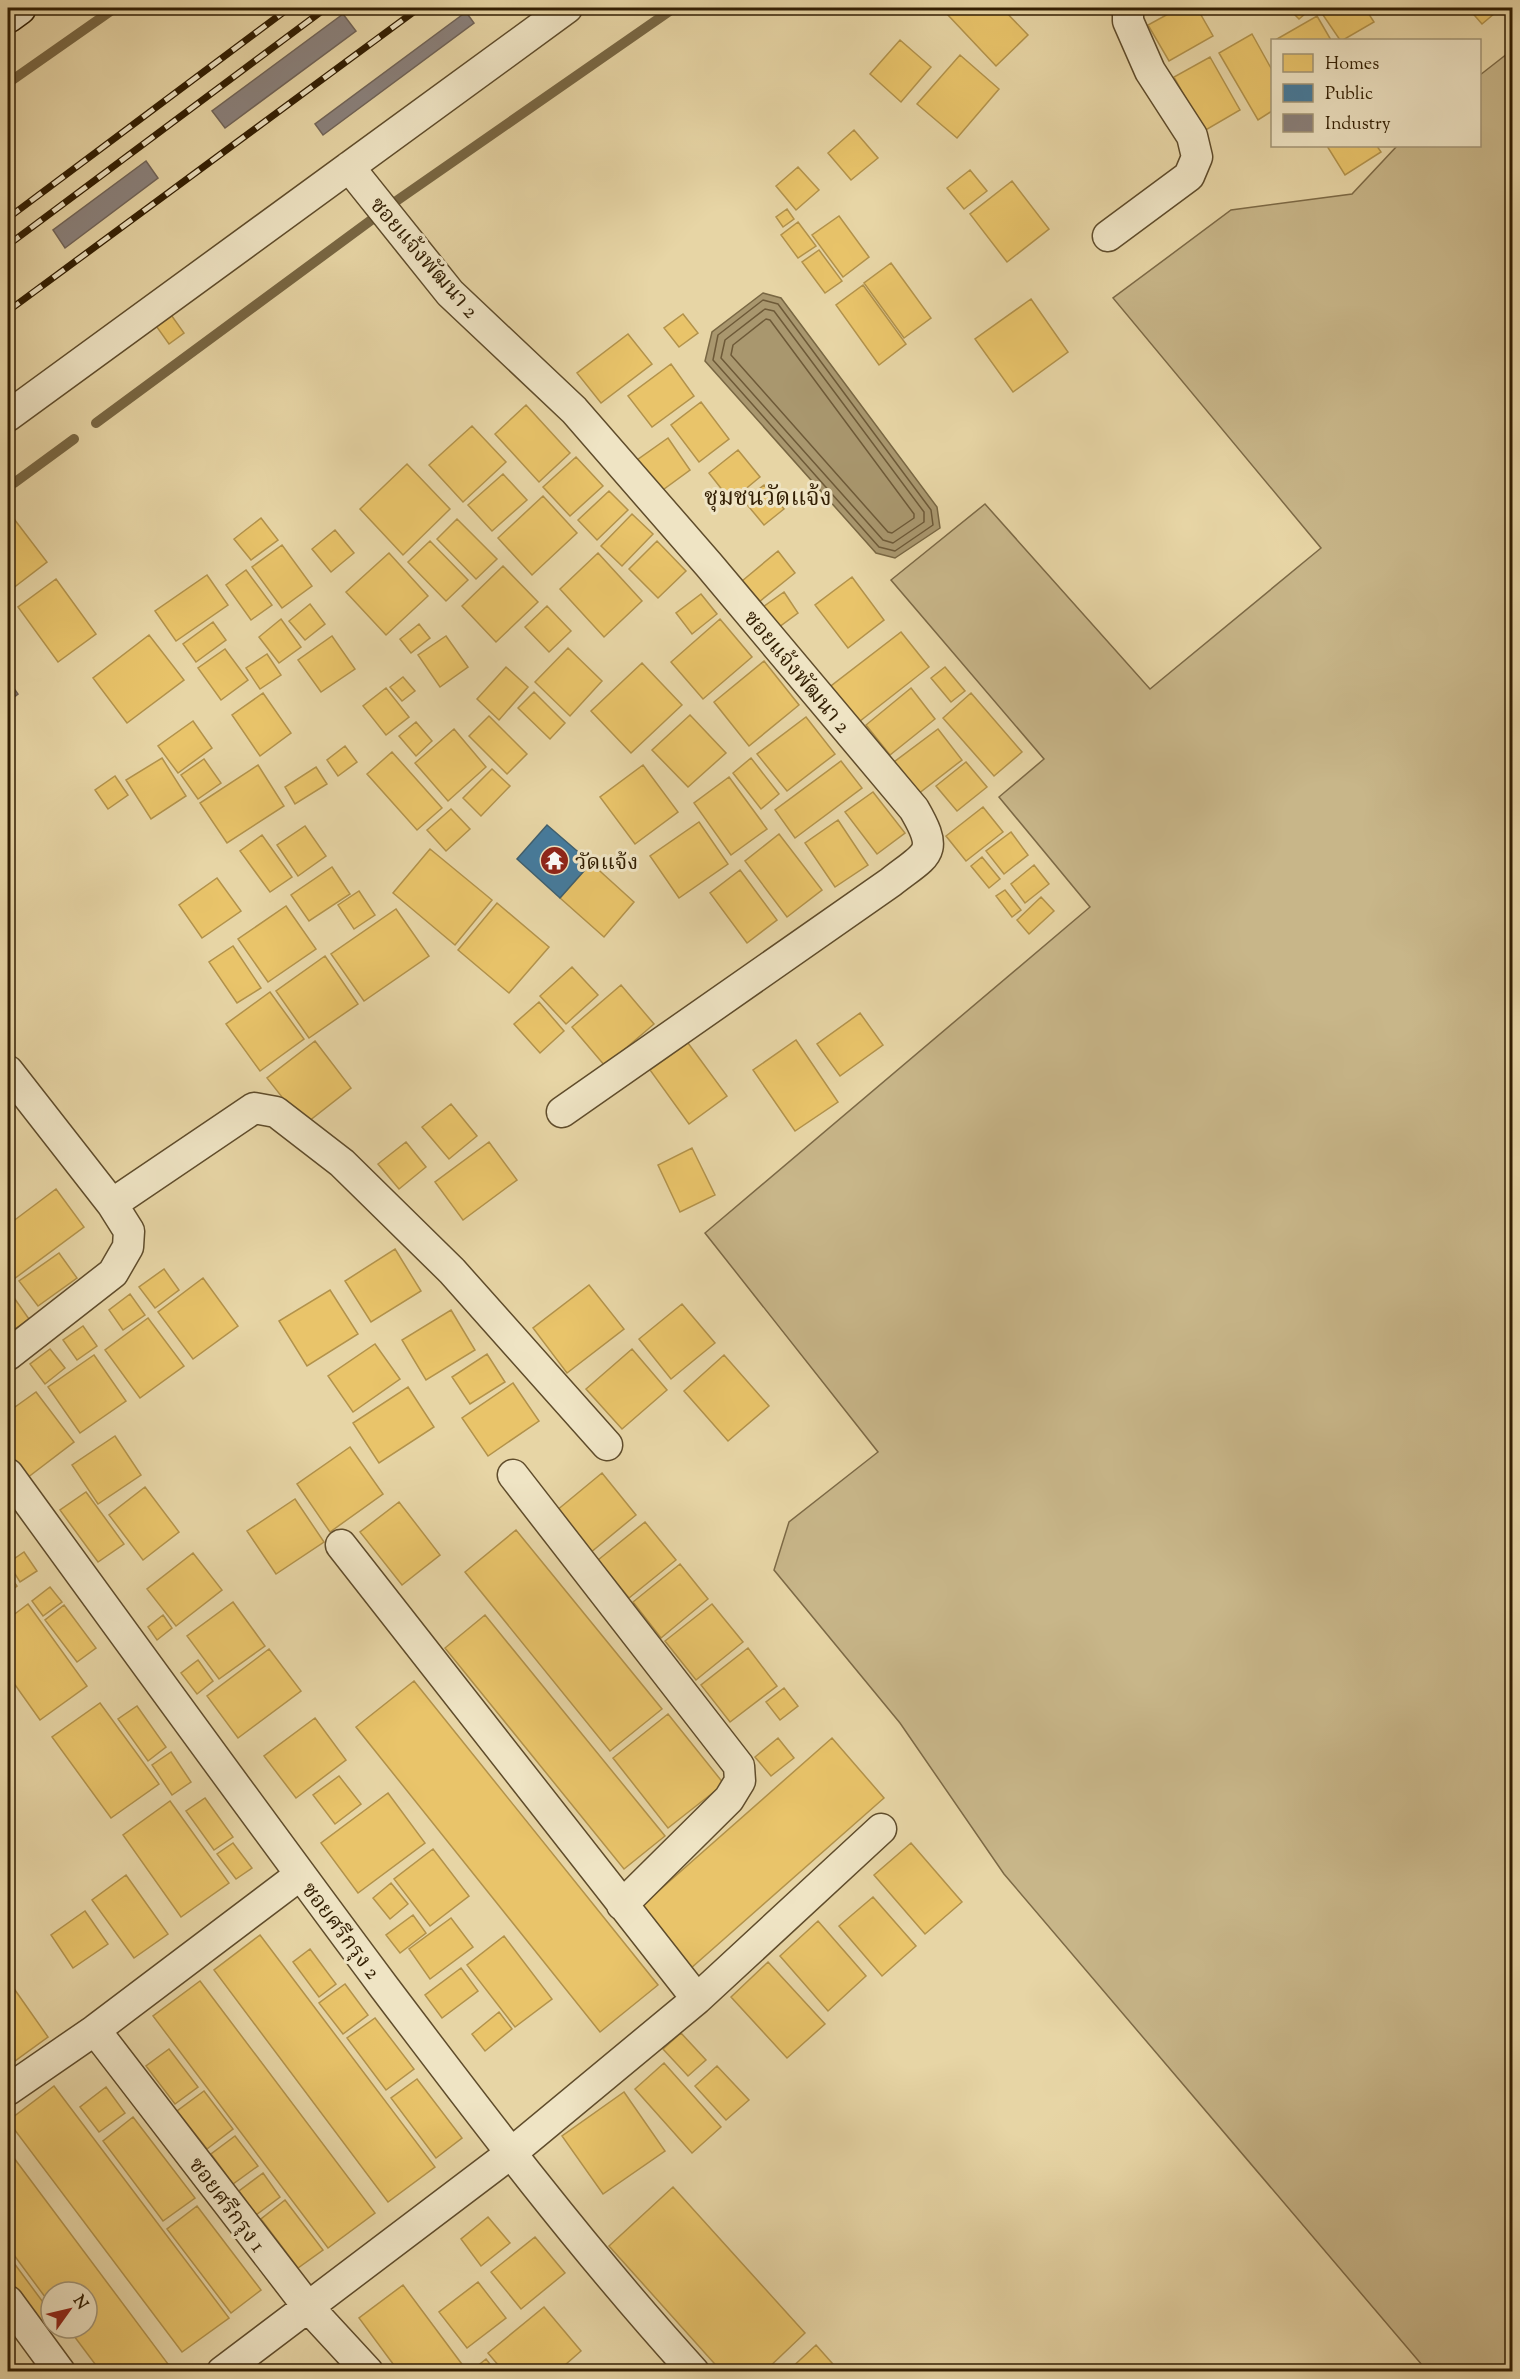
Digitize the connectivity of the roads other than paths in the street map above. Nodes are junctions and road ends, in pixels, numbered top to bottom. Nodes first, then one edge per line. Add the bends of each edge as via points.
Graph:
1 (19, 8) edge
2 (567, 8) edge
3 (1128, 8) edge
4 (8, 16) edge
5 (349, 167) junction
6 (1107, 236) dead end
7 (8, 416) edge
8 (8, 1071) edge
9 (562, 1112) dead end
10 (112, 1204) junction
11 (8, 1355) edge
12 (608, 1445) dead end
13 (8, 1474) edge
14 (513, 1475) dead end
15 (341, 1545) dead end
16 (881, 1829) dead end
17 (300, 1875) junction
18 (622, 1905) junction
19 (697, 1999) junction
20 (95, 2030) junction
21 (8, 2090) edge
22 (510, 2154) junction
23 (8, 2301) edge
24 (308, 2307) junction
25 (60, 2372) edge
26 (222, 2372) edge
27 (368, 2372) edge
28 (694, 2372) edge

1 - 4 main road
2 - 5 street
3 - 6 street via 1128,21 1150,71 1192,136 1197,157 1189,176
5 - 7 street
5 - 9 street, ซอยแจ้งพัฒนา 2 via 450,293 574,410 702,556 914,809 927,832 929,844 922,857 891,882
8 - 10 street
10 - 11 street via 129,1231 128,1247 113,1273
10 - 12 street via 254,1107 276,1112 342,1163 452,1271
13 - 17 street, ซอยศรีกรุง 2
14 - 18 street via 739,1766 740,1781 729,1799
15 - 18 street
16 - 19 street
17 - 20 street
17 - 22 street, ซอยศรีกรุง 2
18 - 19 street
19 - 22 street
20 - 21 street
20 - 24 street, ซอยศรีกรุง 1
22 - 24 street
22 - 28 street, ซอยศรีกรุง 2
23 - 25 street
24 - 26 street
24 - 27 street, ซอยศรีกรุง 1

